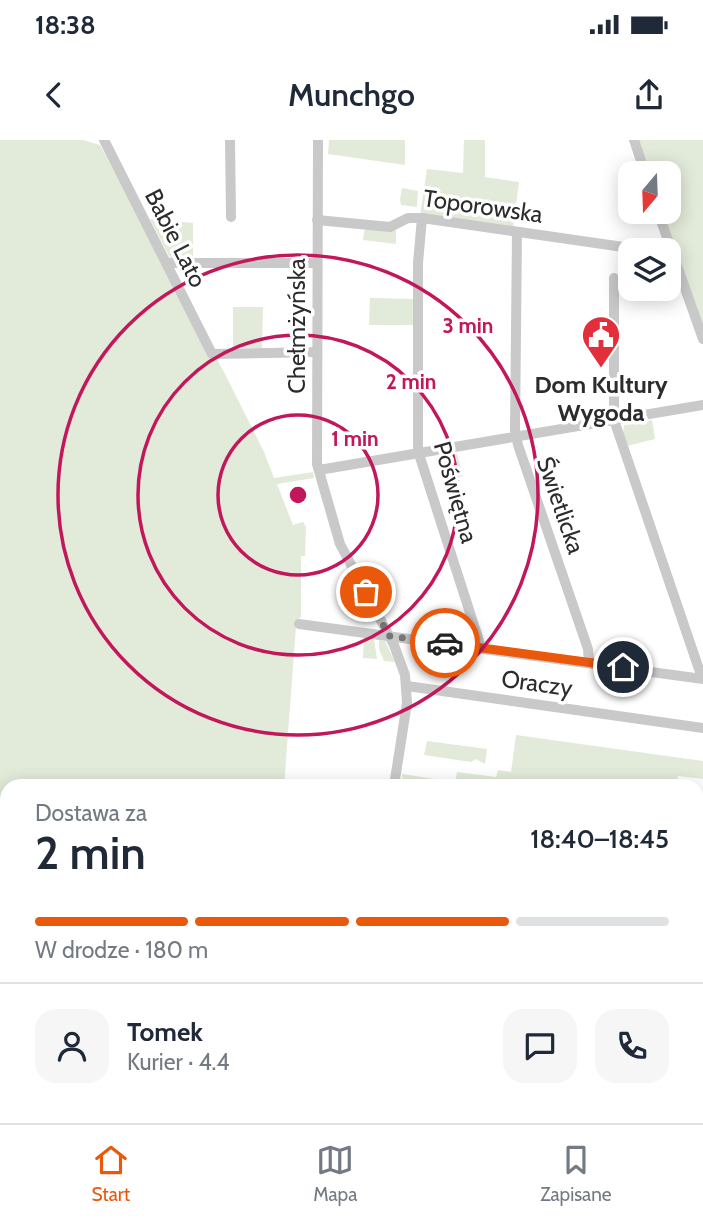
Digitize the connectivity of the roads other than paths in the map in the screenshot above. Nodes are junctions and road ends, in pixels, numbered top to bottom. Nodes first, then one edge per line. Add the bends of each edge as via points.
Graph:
1 (104, 140) edge
2 (230, 140) edge
3 (318, 140) edge
4 (634, 140) edge
5 (641, 161) edge
6 (231, 217) dead end
7 (422, 218) junction
8 (317, 220) junction
9 (517, 232) junction
10 (618, 246) edge
11 (167, 263) junction
12 (317, 263) junction
13 (614, 278) dead end
14 (681, 281) edge
15 (703, 339) edge
16 (317, 352) junction
17 (703, 405) edge
18 (614, 420) junction
19 (517, 437) junction
20 (418, 454) junction
21 (318, 470) junction
22 (299, 624) dead end
23 (389, 636) junction
24 (481, 647) junction
25 (589, 662) junction
26 (703, 678) edge
27 (407, 687) junction
28 (703, 728) edge
29 (395, 779) edge

1 - 11 street, Babie Lato
2 - 6 street
3 - 8 street, Chełmżyńska
4 - 5 street
7 - 8 street, Toporowska via 408,218 390,227
7 - 9 street, Toporowska
7 - 20 street, Poświętna
8 - 12 street, Chełmżyńska
9 - 10 street, Toporowska
9 - 19 street, Świetlicka
11 - 12 street
11 - 16 street, Babie Lato via 212,354
12 - 16 street, Chełmżyńska
13 - 18 street
14 - 15 street
16 - 21 street, Chełmżyńska
17 - 18 street
18 - 19 street
18 - 26 street
19 - 20 street
19 - 25 street, Świetlicka
20 - 21 street
20 - 24 street, Poświętna
21 - 23 street, Chełmżyńska via 340,544
22 - 23 street
23 - 24 street
23 - 27 street, Chełmżyńska
24 - 25 street
25 - 26 street
27 - 28 street, Oraczy
27 - 29 street, Chełmżyńska

